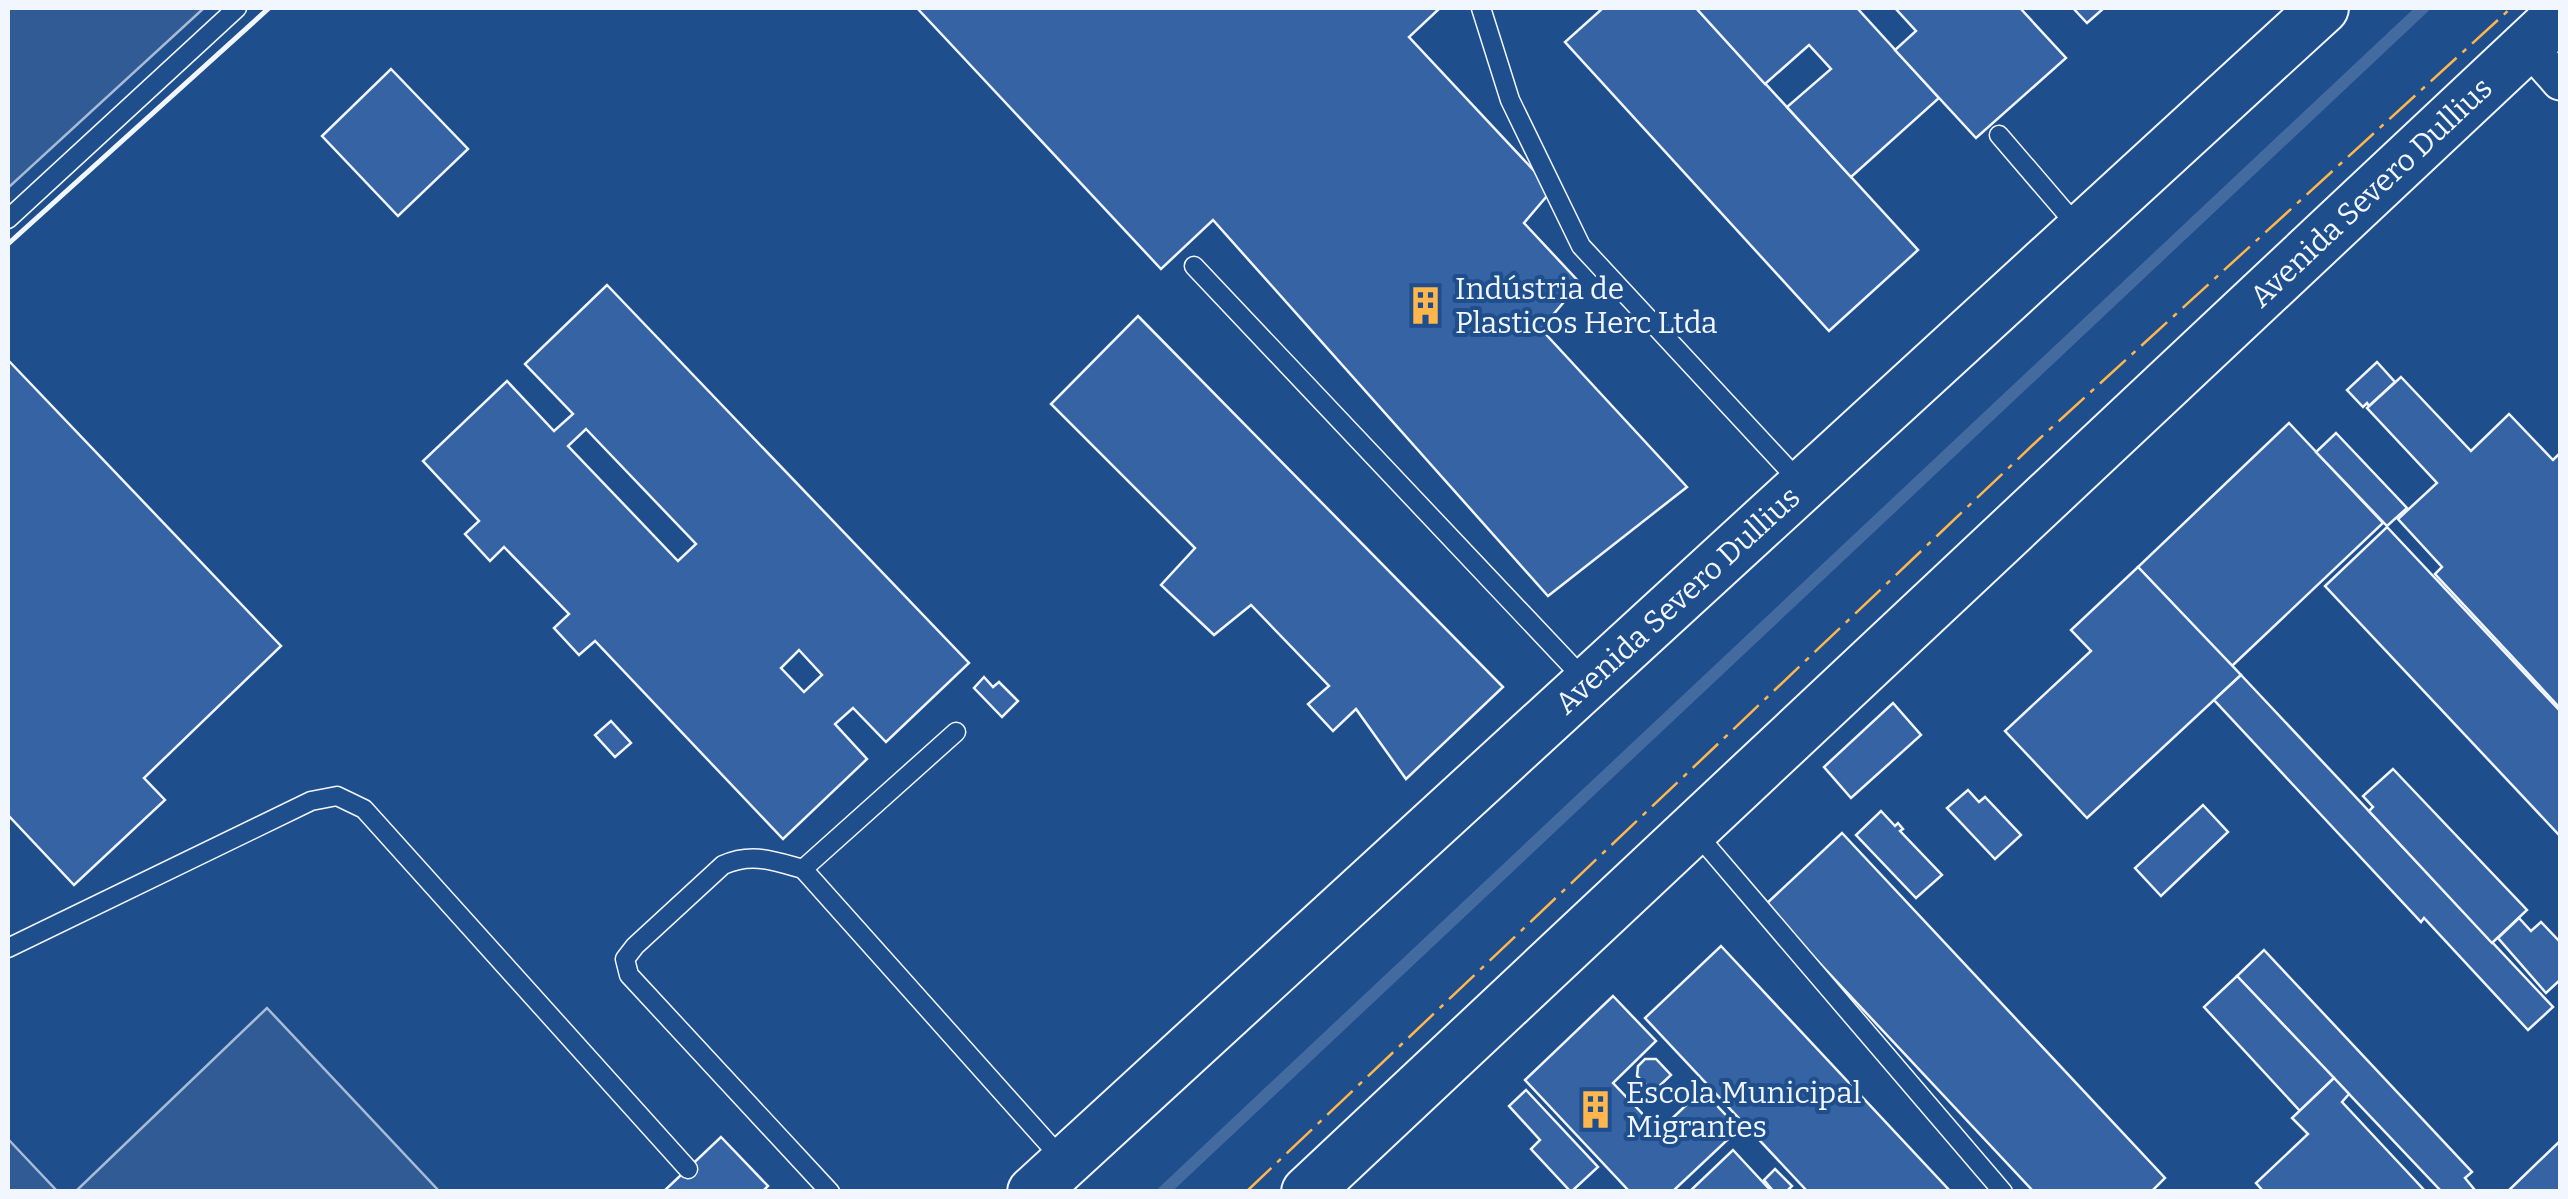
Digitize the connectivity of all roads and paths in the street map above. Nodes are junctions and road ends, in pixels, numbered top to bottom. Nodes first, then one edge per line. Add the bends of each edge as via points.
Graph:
1 (237, 8) edge
2 (1481, 8) edge
3 (2321, 8) edge
4 (2550, 48) edge
5 (1998, 135) dead end
6 (8, 219) edge
7 (2082, 231) junction
8 (1194, 266) dead end
9 (1803, 486) junction
10 (1588, 684) junction
11 (956, 732) dead end
12 (1692, 829) junction
13 (803, 868) junction
14 (8, 948) edge
15 (688, 1169) dead end
16 (1049, 1177) edge
17 (830, 1192) edge
18 (1306, 1192) edge
19 (2003, 1192) edge

1 - 6 lane
2 - 9 lane via 1510,100 1580,246
3 - 7 main road, Avenida Severo Dullius
4 - 12 main road, Avenida Severo Dullius
5 - 7 lane
7 - 9 main road, Avenida Severo Dullius
8 - 10 lane
9 - 10 main road, Avenida Severo Dullius
10 - 16 main road, Avenida Severo Dullius
11 - 13 lane
12 - 18 main road, Avenida Severo Dullius
12 - 19 lane
13 - 16 lane
13 - 17 lane via 758,857 723,865 625,959 629,975
14 - 15 lane via 311,801 337,796 364,808

